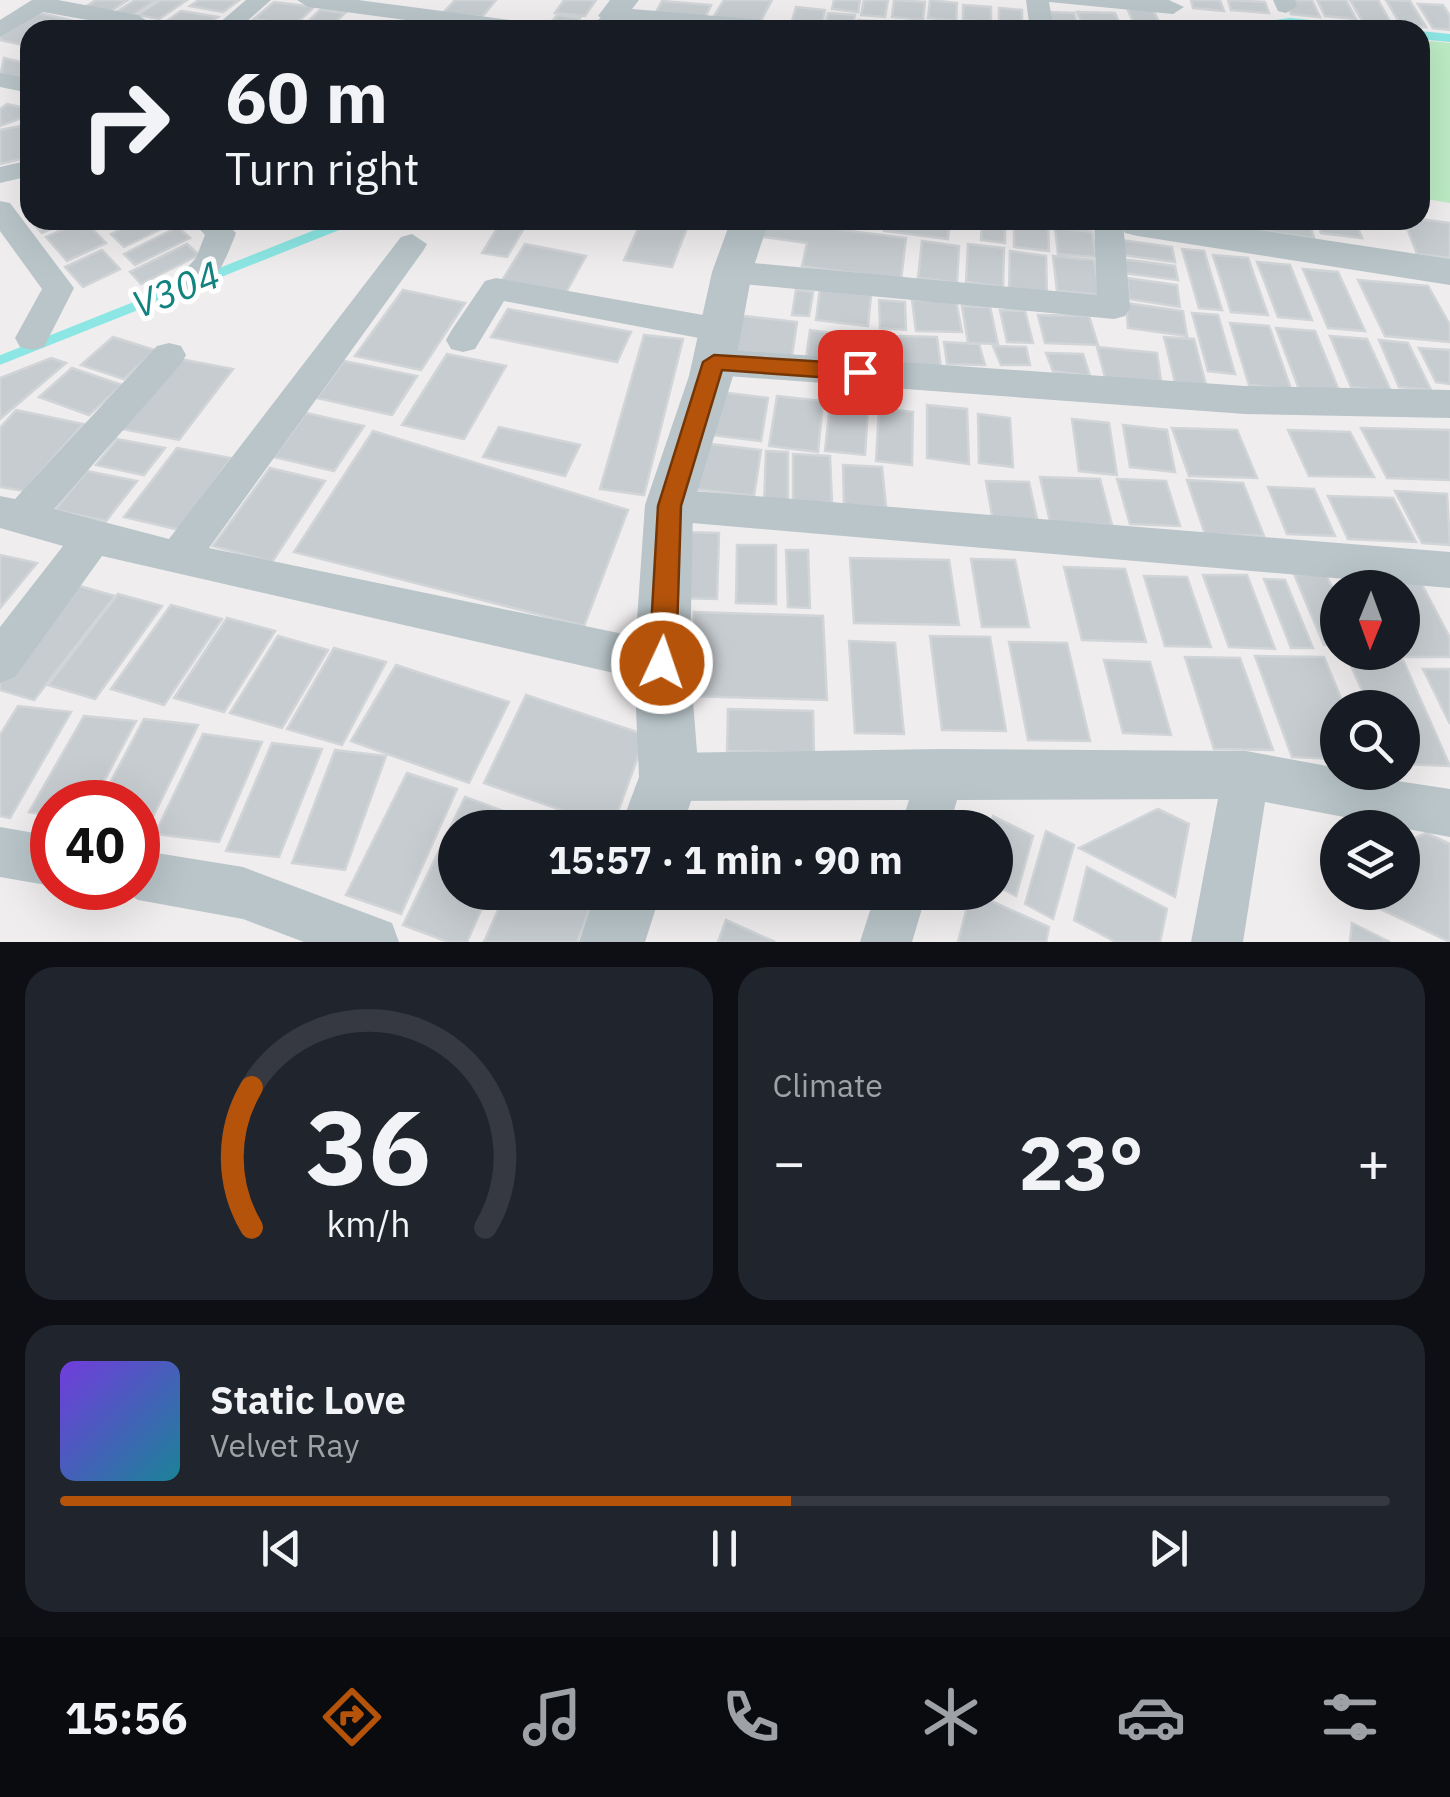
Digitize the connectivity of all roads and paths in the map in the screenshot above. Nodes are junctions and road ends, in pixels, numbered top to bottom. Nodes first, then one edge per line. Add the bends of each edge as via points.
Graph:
1 (260, 0) edge
2 (308, 0) edge
3 (1058, 0) edge
4 (43, 3) edge
5 (1174, 7) dead end
6 (612, 15) edge
7 (128, 20) edge
8 (235, 20) edge
9 (457, 20) edge
10 (667, 20) edge
11 (0, 30) edge
12 (0, 210) edge
13 (218, 230) edge
14 (747, 230) edge
15 (1121, 230) edge
16 (1180, 230) edge
17 (412, 244) dead end
18 (732, 272) junction
19 (1450, 272) edge
20 (188, 284) dead end
21 (32, 338) dead end
22 (463, 340) dead end
23 (717, 346) junction
24 (169, 355) dead end
25 (1450, 404) edge
26 (669, 506) junction
27 (11, 514) edge
28 (94, 536) junction
29 (178, 559) junction
30 (1450, 570) edge
31 (0, 662) edge
32 (662, 663) junction
33 (942, 773) junction
34 (1246, 775) junction
35 (669, 776) junction
36 (657, 810) edge
37 (930, 810) edge
38 (1450, 813) edge
39 (0, 852) edge
40 (30, 857) edge
41 (160, 879) edge
42 (623, 910) edge
43 (896, 910) edge
44 (374, 942) edge
45 (612, 942) edge
46 (886, 942) edge
47 (1218, 942) edge

1 - 8 street
2 - 9 street
3 - 5 street
4 - 7 street
4 - 11 street
6 - 10 street
12 - 21 street via 58,288
13 - 20 street via 209,263
14 - 18 street
15 - 18 street via 1114,308
16 - 19 street
17 - 29 street
18 - 23 street
22 - 23 street via 496,289
23 - 25 street via 1245,400
23 - 26 street
24 - 27 street
26 - 30 street
26 - 32 street
27 - 28 street
28 - 29 street
28 - 31 street
29 - 32 street
32 - 35 street
33 - 34 street
33 - 35 street
33 - 37 street
34 - 38 street
34 - 47 street
35 - 36 street
39 - 40 street
41 - 44 street via 243,893
42 - 45 street
43 - 46 street

